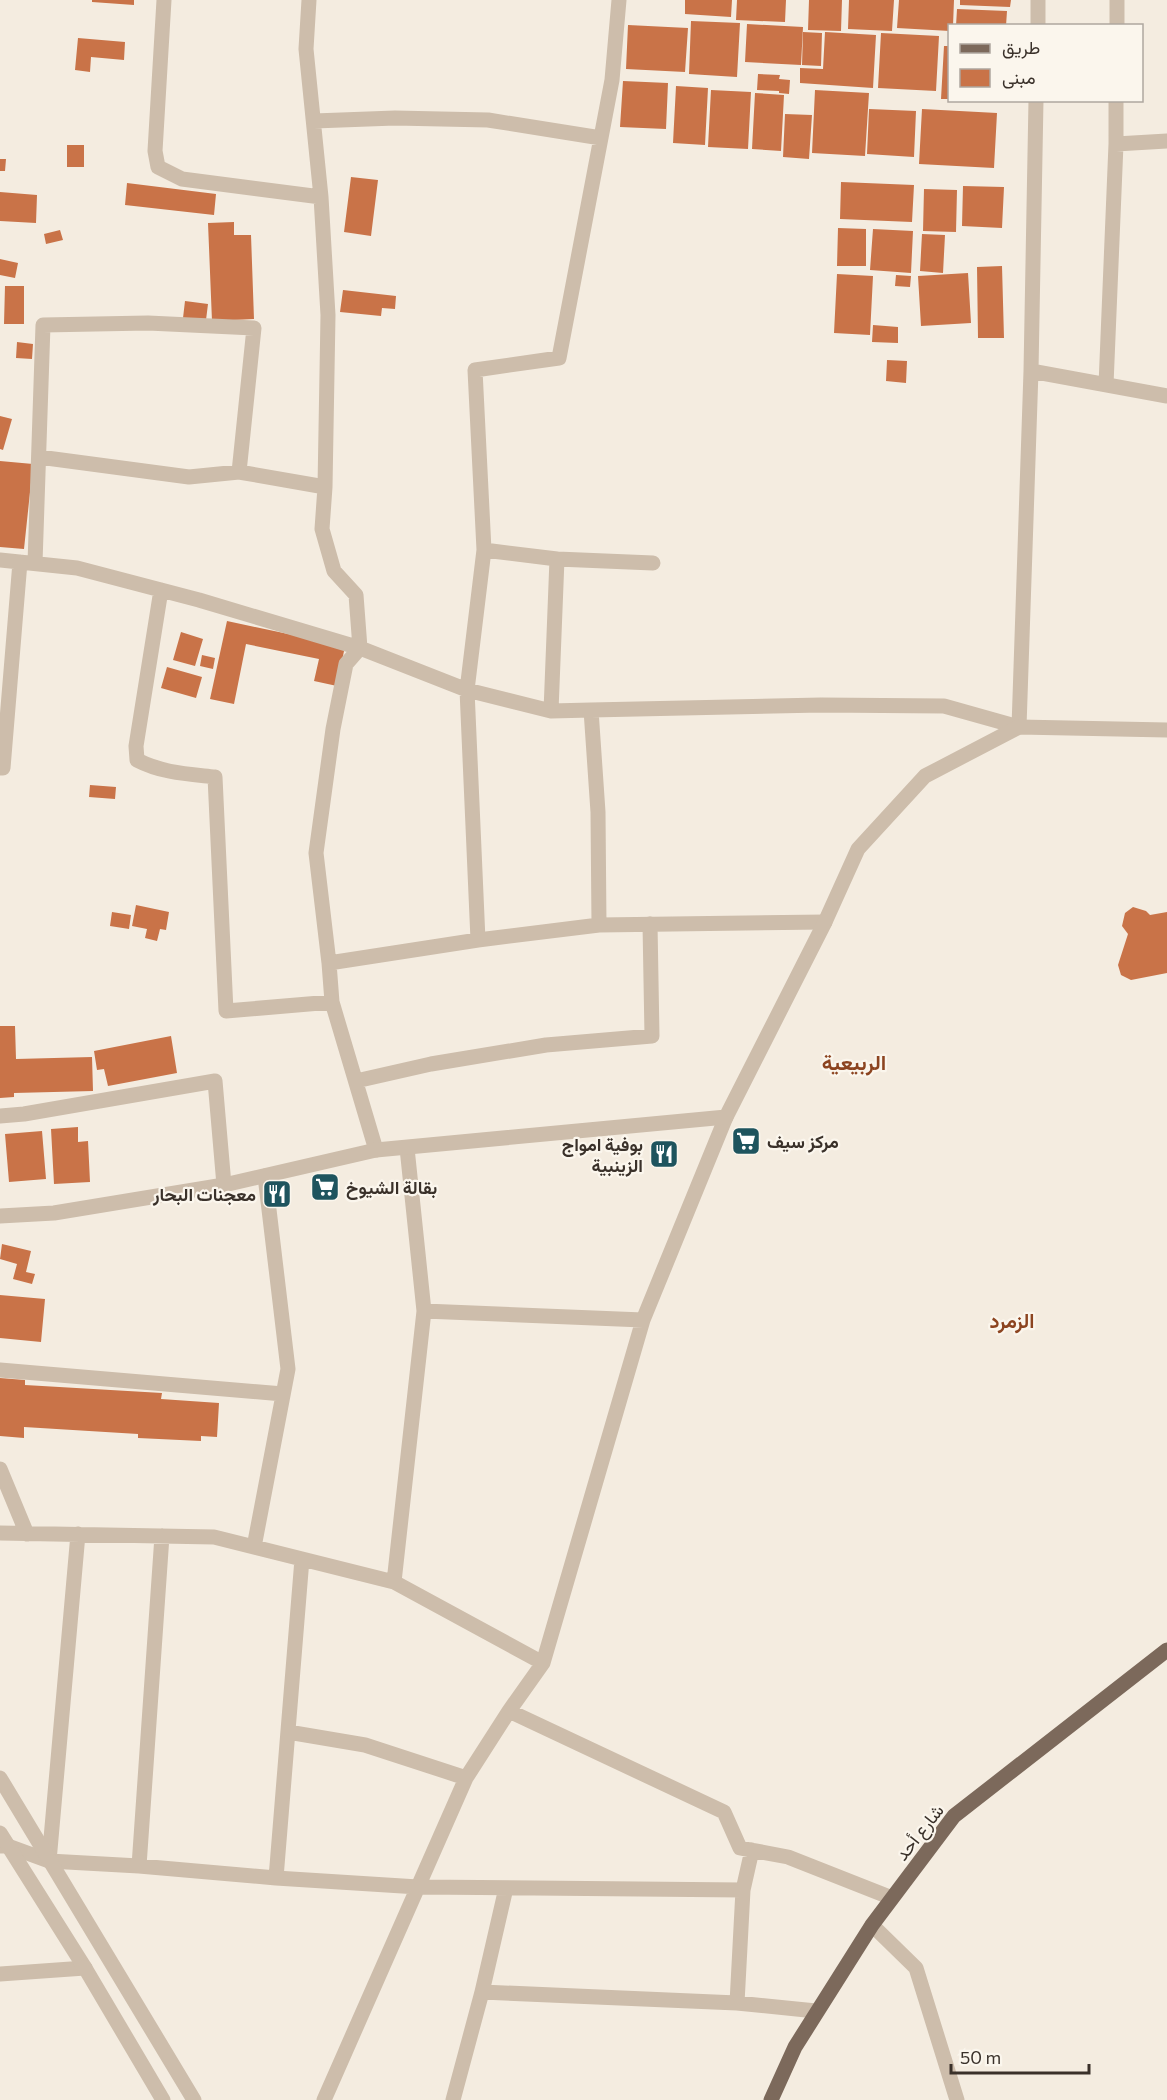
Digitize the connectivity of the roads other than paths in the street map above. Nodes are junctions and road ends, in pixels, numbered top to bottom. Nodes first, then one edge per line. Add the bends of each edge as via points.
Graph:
1 (164, 0) edge
2 (309, 0) edge
3 (619, 0) edge
4 (1038, 0) edge
5 (1117, 0) edge
6 (1038, 24) edge
7 (1117, 24) edge
8 (1036, 102) edge
9 (1116, 102) edge
10 (314, 121) junction
11 (601, 138) junction
12 (1167, 141) edge
13 (1116, 144) junction
14 (321, 197) junction
15 (1031, 371) junction
16 (1106, 385) junction
17 (1167, 396) edge
18 (39, 457) junction
19 (238, 472) junction
20 (325, 488) junction
21 (484, 550) junction
22 (557, 559) junction
23 (0, 560) edge
24 (27, 562) junction
25 (653, 563) dead end
26 (161, 590) junction
27 (360, 648) junction
28 (467, 690) junction
29 (591, 710) junction
30 (551, 711) junction
31 (1019, 727) junction
32 (1167, 730) edge
33 (0, 768) edge
34 (825, 921) junction
35 (650, 924) junction
36 (599, 925) junction
37 (478, 940) junction
38 (329, 963) junction
39 (332, 1002) junction
40 (356, 1081) junction
41 (0, 1116) edge
42 (726, 1117) junction
43 (407, 1148) junction
44 (376, 1150) junction
45 (265, 1176) junction
46 (224, 1185) junction
47 (0, 1216) edge
48 (424, 1311) junction
49 (643, 1320) junction
50 (0, 1370) edge
51 (283, 1394) junction
52 (0, 1469) edge
53 (0, 1533) edge
54 (27, 1534) junction
55 (78, 1534) junction
56 (162, 1536) junction
57 (254, 1547) junction
58 (302, 1559) junction
59 (394, 1582) junction
60 (1167, 1650) edge
61 (543, 1663) junction
62 (509, 1711) junction
63 (288, 1732) junction
64 (0, 1778) edge
65 (466, 1778) junction
66 (3, 1842) edge
67 (752, 1850) junction
68 (49, 1861) junction
69 (139, 1866) junction
70 (276, 1878) junction
71 (418, 1887) junction
72 (506, 1888) junction
73 (743, 1890) junction
74 (892, 1898) junction
75 (872, 1925) junction
76 (85, 1968) junction
77 (0, 1974) edge
78 (482, 1992) junction
79 (737, 2002) junction
80 (816, 2011) junction
81 (164, 2100) edge
82 (194, 2100) edge
83 (324, 2100) edge
84 (453, 2100) edge
85 (771, 2100) edge
86 (957, 2100) edge

1 - 14 street via 155,150 158,167 182,179
2 - 10 street via 306,49
3 - 11 street via 612,80
4 - 6 street
5 - 7 street
8 - 15 street
9 - 13 street
10 - 11 street via 488,120
10 - 14 street
11 - 21 street via 559,358 475,370
12 - 13 street
13 - 16 street
14 - 20 street via 328,315
15 - 16 street
15 - 31 street
16 - 17 street
18 - 19 street via 189,477
18 - 19 street via 43,325 147,323 254,328
18 - 24 street
19 - 20 street
20 - 27 street via 322,529 334,571 356,595
21 - 22 street
21 - 28 street
22 - 25 street
22 - 30 street
23 - 24 street
24 - 26 street via 77,568
24 - 33 street
26 - 27 street
26 - 39 street via 137,760 170,772 216,777 226,1011
27 - 28 street
27 - 38 street via 346,664 316,853
28 - 30 street
28 - 37 street
29 - 30 street
29 - 31 street via 944,706
29 - 36 street via 598,812
31 - 32 street
31 - 34 street via 925,776 858,849
34 - 35 street
34 - 42 street
35 - 36 street
35 - 40 street via 652,1036 546,1045
36 - 37 street
37 - 38 street
38 - 39 street
39 - 40 street
40 - 44 street
41 - 46 street via 215,1081
42 - 43 street
42 - 49 street
43 - 44 street
43 - 48 street
44 - 45 street
45 - 46 street
45 - 51 street via 288,1369
46 - 47 street via 54,1213
48 - 49 street
48 - 59 street
49 - 61 street
50 - 51 street
51 - 57 street
52 - 54 street
53 - 54 street
54 - 55 street
55 - 56 street
55 - 68 street
56 - 57 street via 214,1537
56 - 69 street
57 - 58 street
58 - 59 street
58 - 63 street
59 - 61 street
60 - 74 main road, شارع أحد via 954,1816
61 - 62 street
62 - 65 street
62 - 67 street via 724,1812 740,1848
63 - 65 street via 365,1745
63 - 70 street
64 - 68 street
65 - 71 street
66 - 68 street
66 - 76 street
67 - 73 street
67 - 74 street via 788,1857
68 - 69 street
68 - 82 street
69 - 70 street
70 - 71 street
71 - 72 street
71 - 83 street
72 - 73 street
72 - 78 street
73 - 79 street
74 - 75 main road, شارع أحد
75 - 80 main road, شارع أحد
75 - 86 street via 916,1968
76 - 77 street
76 - 81 street
78 - 79 street
78 - 84 street
79 - 80 street
80 - 85 main road, شارع أحد

